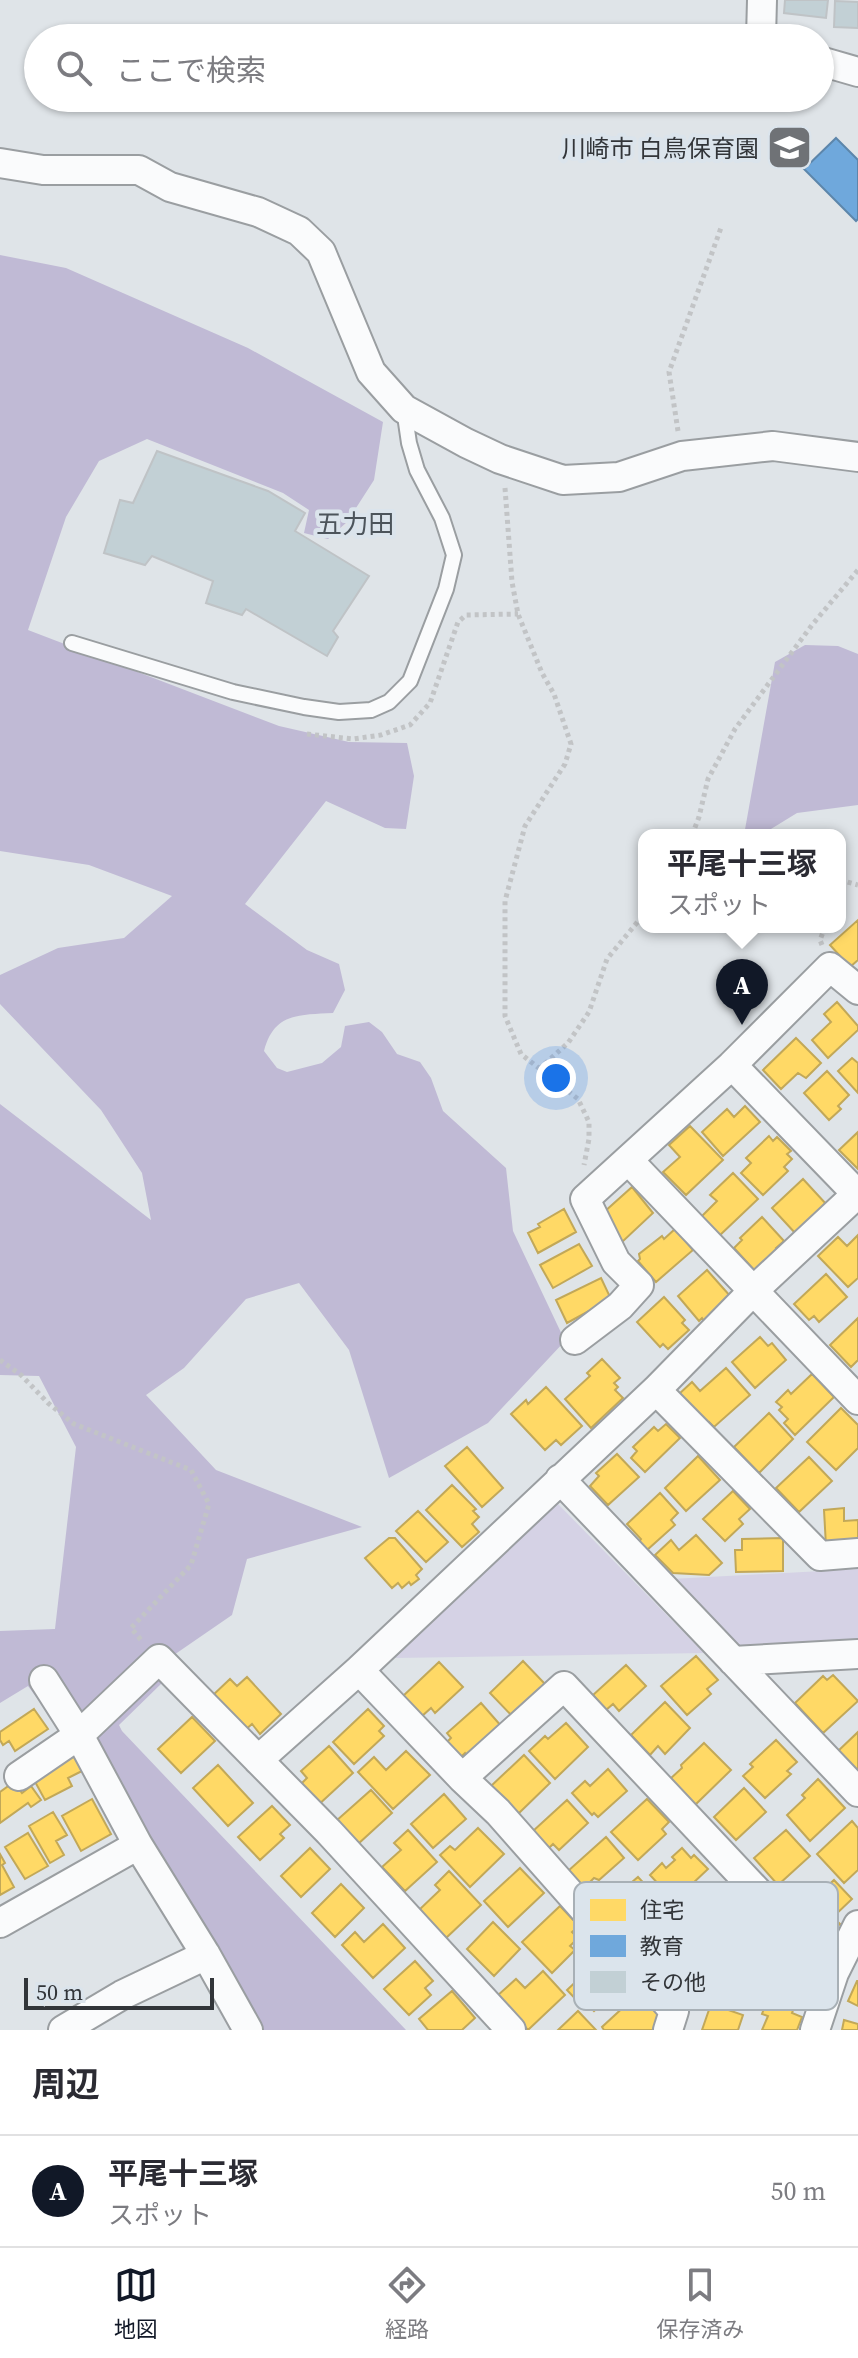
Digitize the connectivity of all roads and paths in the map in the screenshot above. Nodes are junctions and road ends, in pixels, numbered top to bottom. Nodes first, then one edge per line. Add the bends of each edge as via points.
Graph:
1 (762, 0) edge
2 (761, 24) edge
3 (834, 65) edge
4 (858, 72) edge
5 (0, 163) edge
6 (722, 225) dead end
7 (404, 409) junction
8 (682, 456) junction
9 (858, 457) edge
10 (500, 459) junction
11 (858, 570) edge
12 (72, 643) dead end
13 (694, 829) edge
14 (638, 921) edge
15 (858, 990) edge
16 (732, 1065) junction
17 (539, 1069) junction
18 (629, 1161) junction
19 (593, 1191) junction
20 (858, 1194) edge
21 (754, 1290) junction
22 (575, 1340) dead end
23 (0, 1360) edge
24 (656, 1390) junction
25 (858, 1400) edge
26 (560, 1479) junction
27 (858, 1553) edge
28 (858, 1654) edge
29 (159, 1659) junction
30 (733, 1661) junction
31 (359, 1670) junction
32 (44, 1680) dead end
33 (79, 1735) junction
34 (258, 1760) junction
35 (19, 1776) dead end
36 (462, 1778) junction
37 (858, 1792) edge
38 (138, 1845) junction
39 (748, 1882) edge
40 (574, 1898) edge
41 (0, 1923) edge
42 (858, 1925) edge
43 (206, 1955) junction
44 (838, 1965) edge
45 (673, 2010) edge
46 (822, 2010) edge
47 (63, 2030) edge
48 (248, 2030) edge
49 (511, 2030) edge
50 (668, 2030) edge
51 (815, 2030) edge

1 - 2 street
3 - 4 street
5 - 7 street via 43,170 139,170 170,187 258,212 299,231 321,252 371,372
6 - 8 path via 669,372
7 - 10 street
7 - 12 lane via 417,470 454,555 410,681 389,702 371,710 339,712 304,707 233,692
8 - 9 street via 773,446
8 - 10 street via 619,477 563,480
10 - 17 path via 518,614 571,744 565,764 525,826 505,901 505,1016 521,1054
11 - 13 path via 735,729 708,779
14 - 17 path via 607,959 589,1012 568,1043
15 - 16 street via 830,967
16 - 18 street
16 - 20 street
17 - 19 path via 578,1099 589,1122 582,1171
18 - 19 street
18 - 21 street
19 - 22 street via 585,1199 616,1262 639,1285
20 - 21 street
21 - 24 street
21 - 25 street
23 - 29 path via 74,1424 191,1470 209,1504 191,1565 131,1628
24 - 26 street
24 - 27 street via 820,1556
26 - 30 street
26 - 31 street
28 - 30 street
29 - 33 street
29 - 34 street
30 - 37 street
31 - 34 street
31 - 36 street
32 - 33 street
33 - 35 street
33 - 38 street
34 - 49 street
36 - 39 street via 564,1686
36 - 40 street
38 - 41 street
38 - 43 street
42 - 44 street
43 - 47 street
43 - 48 street
45 - 50 street
46 - 51 street

